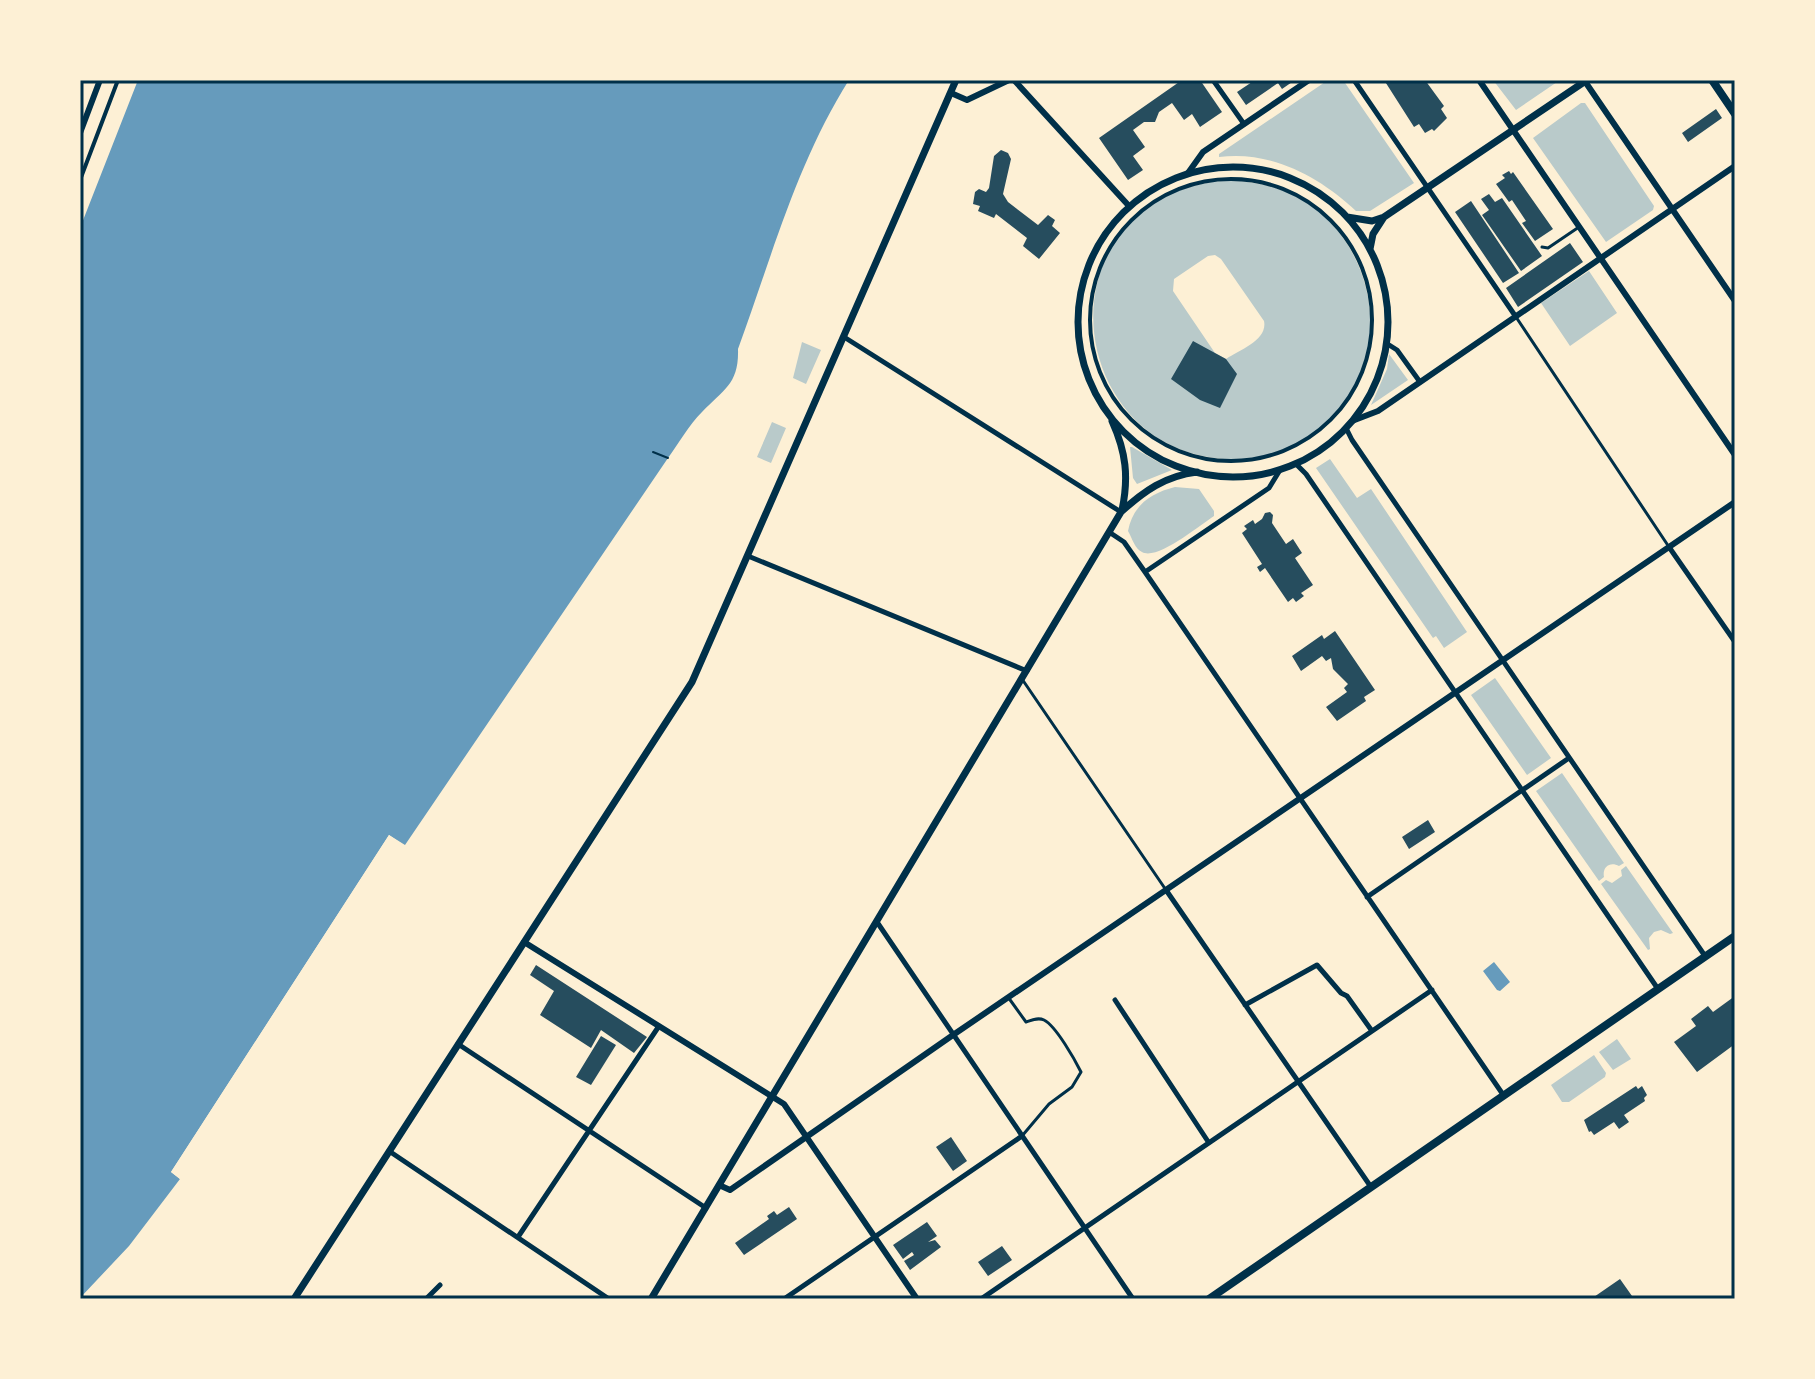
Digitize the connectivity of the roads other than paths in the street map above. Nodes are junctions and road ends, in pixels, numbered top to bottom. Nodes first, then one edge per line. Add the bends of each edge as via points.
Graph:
1 (100, 80) edge
2 (118, 80) edge
3 (956, 80) edge
4 (1012, 80) edge
5 (1213, 80) edge
6 (1309, 80) edge
7 (1354, 80) edge
8 (1479, 80) edge
9 (1586, 80) edge
10 (1712, 80) edge
11 (951, 93) junction
12 (1735, 114) edge
13 (1244, 124) junction
14 (1513, 130) junction
15 (80, 133) edge
16 (1735, 166) edge
17 (1188, 173) junction
18 (80, 180) edge
19 (1427, 188) junction
20 (1129, 206) junction
21 (1672, 209) junction
22 (1347, 217) junction
23 (1384, 217) junction
24 (1579, 227) junction
25 (1542, 247) dead end
26 (1370, 251) junction
27 (1601, 259) junction
28 (1735, 301) edge
29 (1516, 317) junction
30 (844, 337) junction
31 (1386, 343) junction
32 (1420, 382) junction
33 (1109, 414) junction
34 (1349, 424) junction
35 (1167, 446) joint
36 (1735, 455) edge
37 (1296, 464) junction
38 (1280, 470) junction
39 (1197, 472) junction
40 (1735, 502) edge
41 (1121, 512) junction
42 (1109, 532) junction
43 (1669, 547) junction
44 (748, 556) junction
45 (1145, 572) junction
46 (1735, 642) edge
47 (1502, 660) junction
48 (1027, 671) junction
49 (1022, 679) junction
50 (1455, 692) junction
51 (1569, 758) junction
52 (1522, 790) junction
53 (1300, 798) junction
54 (1166, 890) junction
55 (1367, 897) junction
56 (877, 922) junction
57 (1735, 936) edge
58 (524, 942) junction
59 (1706, 957) junction
60 (1658, 989) junction
61 (1432, 990) junction
62 (1008, 997) junction
63 (1115, 1000) dead end
64 (1245, 1005) junction
65 (659, 1026) junction
66 (1372, 1031) junction
67 (953, 1035) junction
68 (458, 1044) junction
69 (1298, 1081) junction
70 (772, 1096) junction
71 (1504, 1096) junction
72 (591, 1131) junction
73 (1022, 1136) junction
74 (807, 1137) junction
75 (1209, 1143) junction
76 (389, 1151) junction
77 (719, 1185) junction
78 (1371, 1187) junction
79 (706, 1208) junction
80 (1084, 1228) junction
81 (518, 1237) junction
82 (875, 1237) junction
83 (440, 1285) dead end
84 (294, 1299) edge
85 (426, 1299) edge
86 (609, 1299) edge
87 (651, 1299) edge
88 (784, 1299) edge
89 (917, 1299) edge
90 (981, 1299) edge
91 (1133, 1299) edge
92 (1209, 1299) edge

1 - 15 street
2 - 18 street
3 - 11 main road
4 - 11 street via 967,100
4 - 20 street
5 - 13 street
6 - 13 street
7 - 19 street
8 - 14 street
9 - 14 main road
9 - 21 street
10 - 12 main road
11 - 30 main road
13 - 17 street via 1203,152
14 - 19 main road
14 - 24 street
16 - 21 street
17 - 20 main road
17 - 22 main road via 1240,167 1270,171 1298,181
19 - 23 main road
19 - 29 street
20 - 33 main road via 1091,258 1079,310 1082,355
21 - 27 street
21 - 28 street
22 - 23 main road
22 - 26 main road
23 - 26 main road
24 - 25 lane
24 - 27 street
26 - 31 main road via 1381,278
27 - 29 street
27 - 36 street
29 - 32 street
29 - 43 lane
30 - 41 street
30 - 44 main road
31 - 32 street
31 - 34 main road via 1376,381
32 - 34 street
33 - 39 main road via 1148,451
33 - 41 main road via 1126,463
34 - 37 main road
34 - 47 street via 1352,440
35 - 35 street via 1141,429 1103,379 1090,317 1101,264 1137,215 1190,184 1230,178 1294,193 1345,236 1370,293 1370,348 1352,394 1307,440 1259,459 1212,460
37 - 38 main road
37 - 50 street
38 - 39 main road via 1247,476
38 - 45 street via 1269,488
39 - 41 main road via 1166,479
40 - 43 street
41 - 42 main road
42 - 45 street via 1124,542
42 - 48 main road
43 - 46 street
43 - 47 street
44 - 48 street
44 - 58 main road via 692,682
45 - 53 street
47 - 50 street
47 - 51 street
48 - 49 main road
49 - 54 lane
49 - 56 main road
50 - 52 street
50 - 53 street
51 - 52 street
51 - 59 street
52 - 55 street
52 - 60 street
53 - 54 street
53 - 55 street
54 - 62 street
54 - 64 street
55 - 61 street
56 - 67 street
56 - 70 main road
57 - 59 main road
58 - 65 street
58 - 68 main road
59 - 60 main road
60 - 71 main road
61 - 66 street
61 - 71 street
62 - 67 street
62 - 73 lane via 1026,1022 1047,1021 1081,1072
63 - 75 street
64 - 66 street via 1317,965
64 - 69 street
65 - 70 street
65 - 72 street
66 - 69 street
67 - 73 street
67 - 74 street
68 - 72 street
68 - 76 main road
69 - 75 street
69 - 78 street
70 - 74 street
70 - 77 main road
71 - 78 main road
72 - 79 street
72 - 81 street
73 - 80 street
73 - 82 street
74 - 77 street via 730,1190
74 - 82 street
75 - 80 street
76 - 81 street
76 - 84 main road
77 - 79 main road
78 - 92 main road
79 - 87 main road
80 - 90 street
80 - 91 street
81 - 86 street
82 - 88 street
82 - 89 street
83 - 85 street

